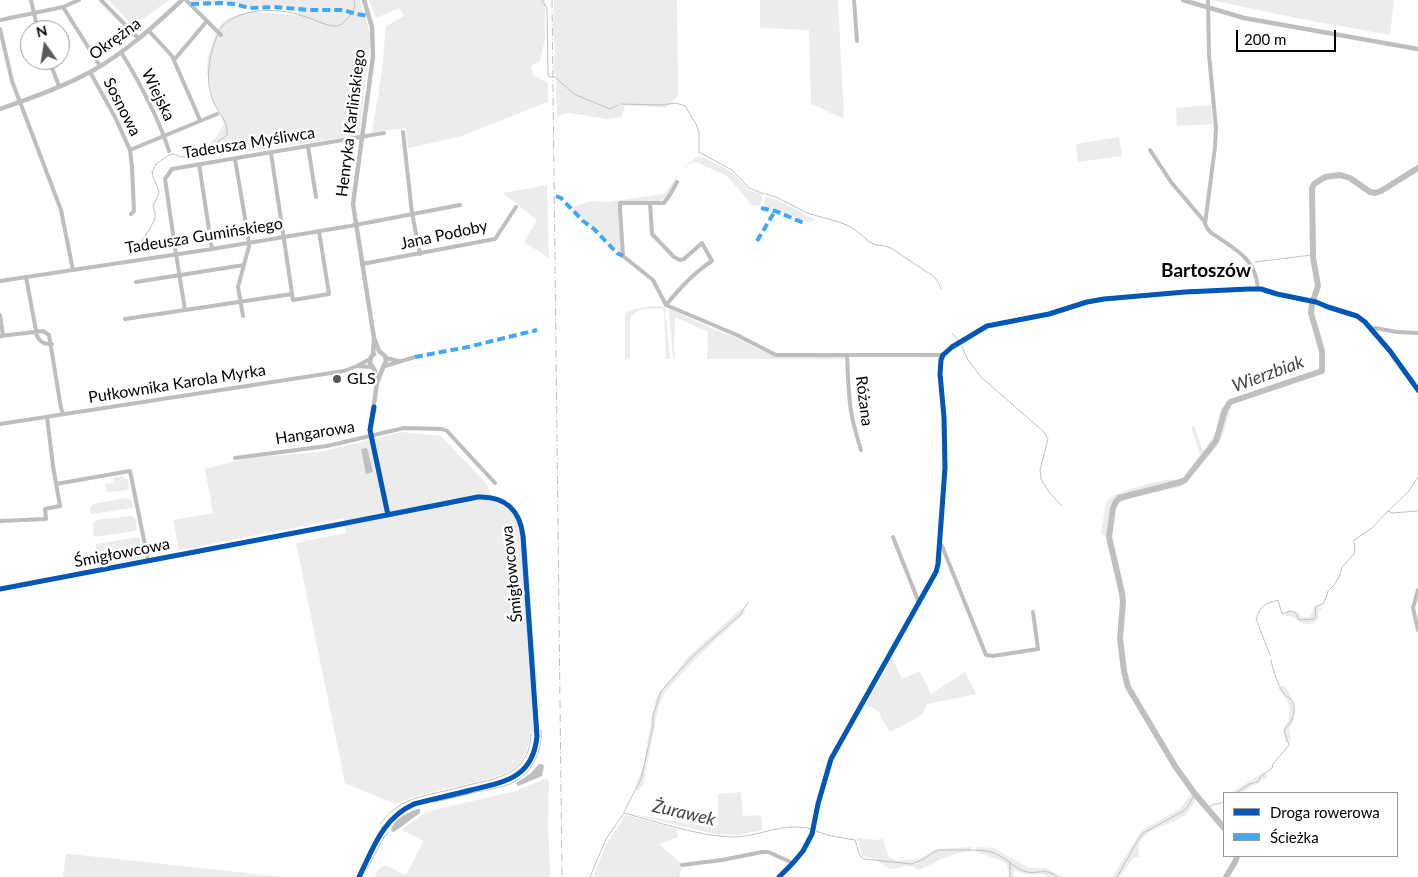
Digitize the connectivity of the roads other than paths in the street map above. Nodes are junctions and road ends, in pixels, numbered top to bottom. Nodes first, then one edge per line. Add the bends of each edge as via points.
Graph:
1 (31, 0) edge
2 (79, 0) edge
3 (101, 0) edge
4 (182, 0) edge
5 (186, 0) edge
6 (364, 0) edge
7 (854, 0) edge
8 (1184, 0) edge
9 (1208, 0) edge
10 (63, 7) junction
11 (1208, 8) junction
12 (34, 13) junction
13 (0, 20) edge
14 (36, 20) edge
15 (207, 21) junction
16 (0, 29) edge
17 (149, 31) junction
18 (221, 35) dead end
19 (140, 38) junction
20 (857, 41) dead end
21 (1418, 49) edge
22 (121, 52) junction
23 (174, 60) junction
24 (100, 66) junction
25 (53, 70) edge
26 (90, 72) junction
27 (59, 86) junction
28 (19, 102) junction
29 (0, 108) edge
30 (217, 114) dead end
31 (200, 120) junction
32 (403, 132) dead end
33 (384, 133) dead end
34 (164, 136) junction
35 (361, 138) junction
36 (308, 146) junction
37 (130, 150) junction
38 (1150, 150) dead end
39 (169, 151) dead end
40 (271, 153) junction
41 (235, 159) junction
42 (199, 164) junction
43 (677, 182) dead end
44 (316, 198) dead end
45 (650, 203) junction
46 (460, 205) dead end
47 (516, 207) dead end
48 (412, 213) junction
49 (131, 214) dead end
50 (1205, 222) junction
51 (356, 225) junction
52 (319, 231) junction
53 (284, 236) junction
54 (248, 242) junction
55 (212, 248) junction
56 (176, 254) junction
57 (420, 254) junction
58 (362, 264) junction
59 (244, 265) junction
60 (72, 270) junction
61 (179, 276) junction
62 (26, 277) junction
63 (0, 281) edge
64 (136, 282) dead end
65 (1258, 289) junction
66 (292, 294) junction
67 (240, 301) junction
68 (666, 305) junction
69 (185, 310) junction
70 (0, 315) edge
71 (243, 316) dead end
72 (125, 319) dead end
73 (1371, 329) junction
74 (36, 331) junction
75 (1418, 333) edge
76 (2, 336) edge
77 (374, 338) junction
78 (52, 344) junction
79 (380, 353) junction
80 (373, 354) junction
81 (847, 355) junction
82 (943, 355) junction
83 (386, 358) junction
84 (415, 358) dead end
85 (370, 359) junction
86 (399, 361) junction
87 (357, 366) junction
88 (384, 367) junction
89 (373, 368) junction
90 (377, 383) junction
91 (1418, 390) edge
92 (63, 414) junction
93 (47, 417) junction
94 (0, 424) edge
95 (371, 436) junction
96 (861, 450) dead end
97 (235, 458) dead end
98 (495, 482) dead end
99 (56, 484) junction
100 (388, 515) junction
101 (0, 521) edge
102 (893, 538) dead end
103 (940, 544) junction
104 (148, 560) junction
105 (0, 589) edge
106 (1418, 590) edge
107 (918, 603) junction
108 (1034, 612) dead end
109 (1418, 630) edge
110 (793, 863) junction
111 (682, 865) dead end
112 (360, 877) edge
113 (778, 877) edge

1 - 12 street
2 - 10 street
3 - 19 street
4 - 17 street, Okrężna
5 - 15 street
6 - 35 street, Henryka Karlińskiego via 372,27 373,47
7 - 20 street
8 - 11 street
9 - 11 street
10 - 12 street
10 - 24 street
11 - 21 street via 1280,26
11 - 50 street via 1216,128
12 - 13 street
12 - 14 street
15 - 18 street
15 - 23 street
16 - 28 street
17 - 19 street, Okrężna
17 - 23 street
19 - 22 street, Okrężna
22 - 24 street, Okrężna
22 - 34 street, Wiejska
23 - 31 street
24 - 26 street, Okrężna
25 - 27 street
26 - 27 street, Okrężna
26 - 37 street, Sosnowa
27 - 28 street, Okrężna
28 - 29 street, Okrężna
28 - 60 street via 61,210
30 - 31 street
31 - 34 street
32 - 48 street
33 - 35 street, Tadeusza Myśliwca
34 - 37 street
34 - 39 street, Wiejska
35 - 36 street, Tadeusza Myśliwca
35 - 51 street, Henryka Karlińskiego via 353,200
36 - 40 street, Tadeusza Myśliwca
36 - 44 street
37 - 49 street, Sosnowa via 134,212
38 - 50 street via 1171,182
40 - 41 street, Tadeusza Myśliwca
40 - 53 street
41 - 42 street, Tadeusza Myśliwca
41 - 54 street
42 - 55 street
42 - 56 street, Tadeusza Myśliwca via 172,169 166,179
43 - 45 street via 664,203
45 - 68 street via 620,204 623,256 653,280
45 - 68 street via 652,234 674,257 684,259 702,243 712,262 684,284
46 - 48 street, Tadeusza Gumińskiego
47 - 57 street, Jana Podoby via 495,239
48 - 51 street, Tadeusza Gumińskiego
48 - 57 street
50 - 65 street via 1210,233 1248,260
51 - 52 street, Tadeusza Gumińskiego
51 - 58 street, Henryka Karlińskiego
52 - 53 street, Tadeusza Gumińskiego
52 - 66 street via 329,294 293,300
53 - 54 street, Tadeusza Gumińskiego
53 - 66 street
54 - 55 street, Tadeusza Gumińskiego
54 - 59 street
55 - 56 street, Tadeusza Gumińskiego
56 - 60 street, Tadeusza Gumińskiego
56 - 61 street, Tadeusza Myśliwca
57 - 58 street, Jana Podoby
58 - 77 street, Henryka Karlińskiego
59 - 61 street
59 - 67 street via 238,283
60 - 62 street, Tadeusza Gumińskiego
61 - 64 street
61 - 69 street, Tadeusza Myśliwca
62 - 63 street, Tadeusza Gumińskiego
62 - 74 street
65 - 73 street via 1310,300 1357,316
65 - 82 street via 1185,292 1086,302 1050,314 987,326
66 - 67 street
67 - 69 street
67 - 71 street
68 - 81 street via 776,355
69 - 72 street
70 - 76 street
73 - 75 street
73 - 91 street
74 - 76 street
74 - 78 street via 39,340
74 - 78 street via 50,335
77 - 79 street, Henryka Karlińskiego
77 - 80 street, Henryka Karlińskiego
78 - 92 street
79 - 80 street
79 - 83 street
80 - 85 street
81 - 82 street
81 - 96 street, Różana via 851,411
82 - 103 street via 940,374 945,468
83 - 86 street
83 - 88 street
84 - 86 street
85 - 87 street, Pułkownika Karola Myrka
85 - 89 street
86 - 88 street
87 - 89 street, Pułkownika Karola Myrka
87 - 92 street, Pułkownika Karola Myrka via 344,371
88 - 89 street
88 - 90 street
89 - 90 street
90 - 95 street
92 - 93 street, Pułkownika Karola Myrka
93 - 94 street, Pułkownika Karola Myrka
93 - 99 street
95 - 97 street, Hangarowa via 328,446
95 - 98 street, Hangarowa via 404,428 445,430
95 - 100 street
99 - 101 street via 60,506 45,509 46,519
99 - 104 street via 130,471
100 - 104 street, Śmigłowcowa
100 - 112 street, Śmigłowcowa via 490,496 508,504 516,512 524,536 536,750 530,762 513,778 414,804 400,811 381,832
102 - 107 street
103 - 107 street via 936,572
103 - 108 street via 986,655 1038,649
104 - 105 street, Śmigłowcowa
106 - 109 street via 1413,608
107 - 110 street via 831,759 812,834
110 - 111 street via 762,852
110 - 113 street

